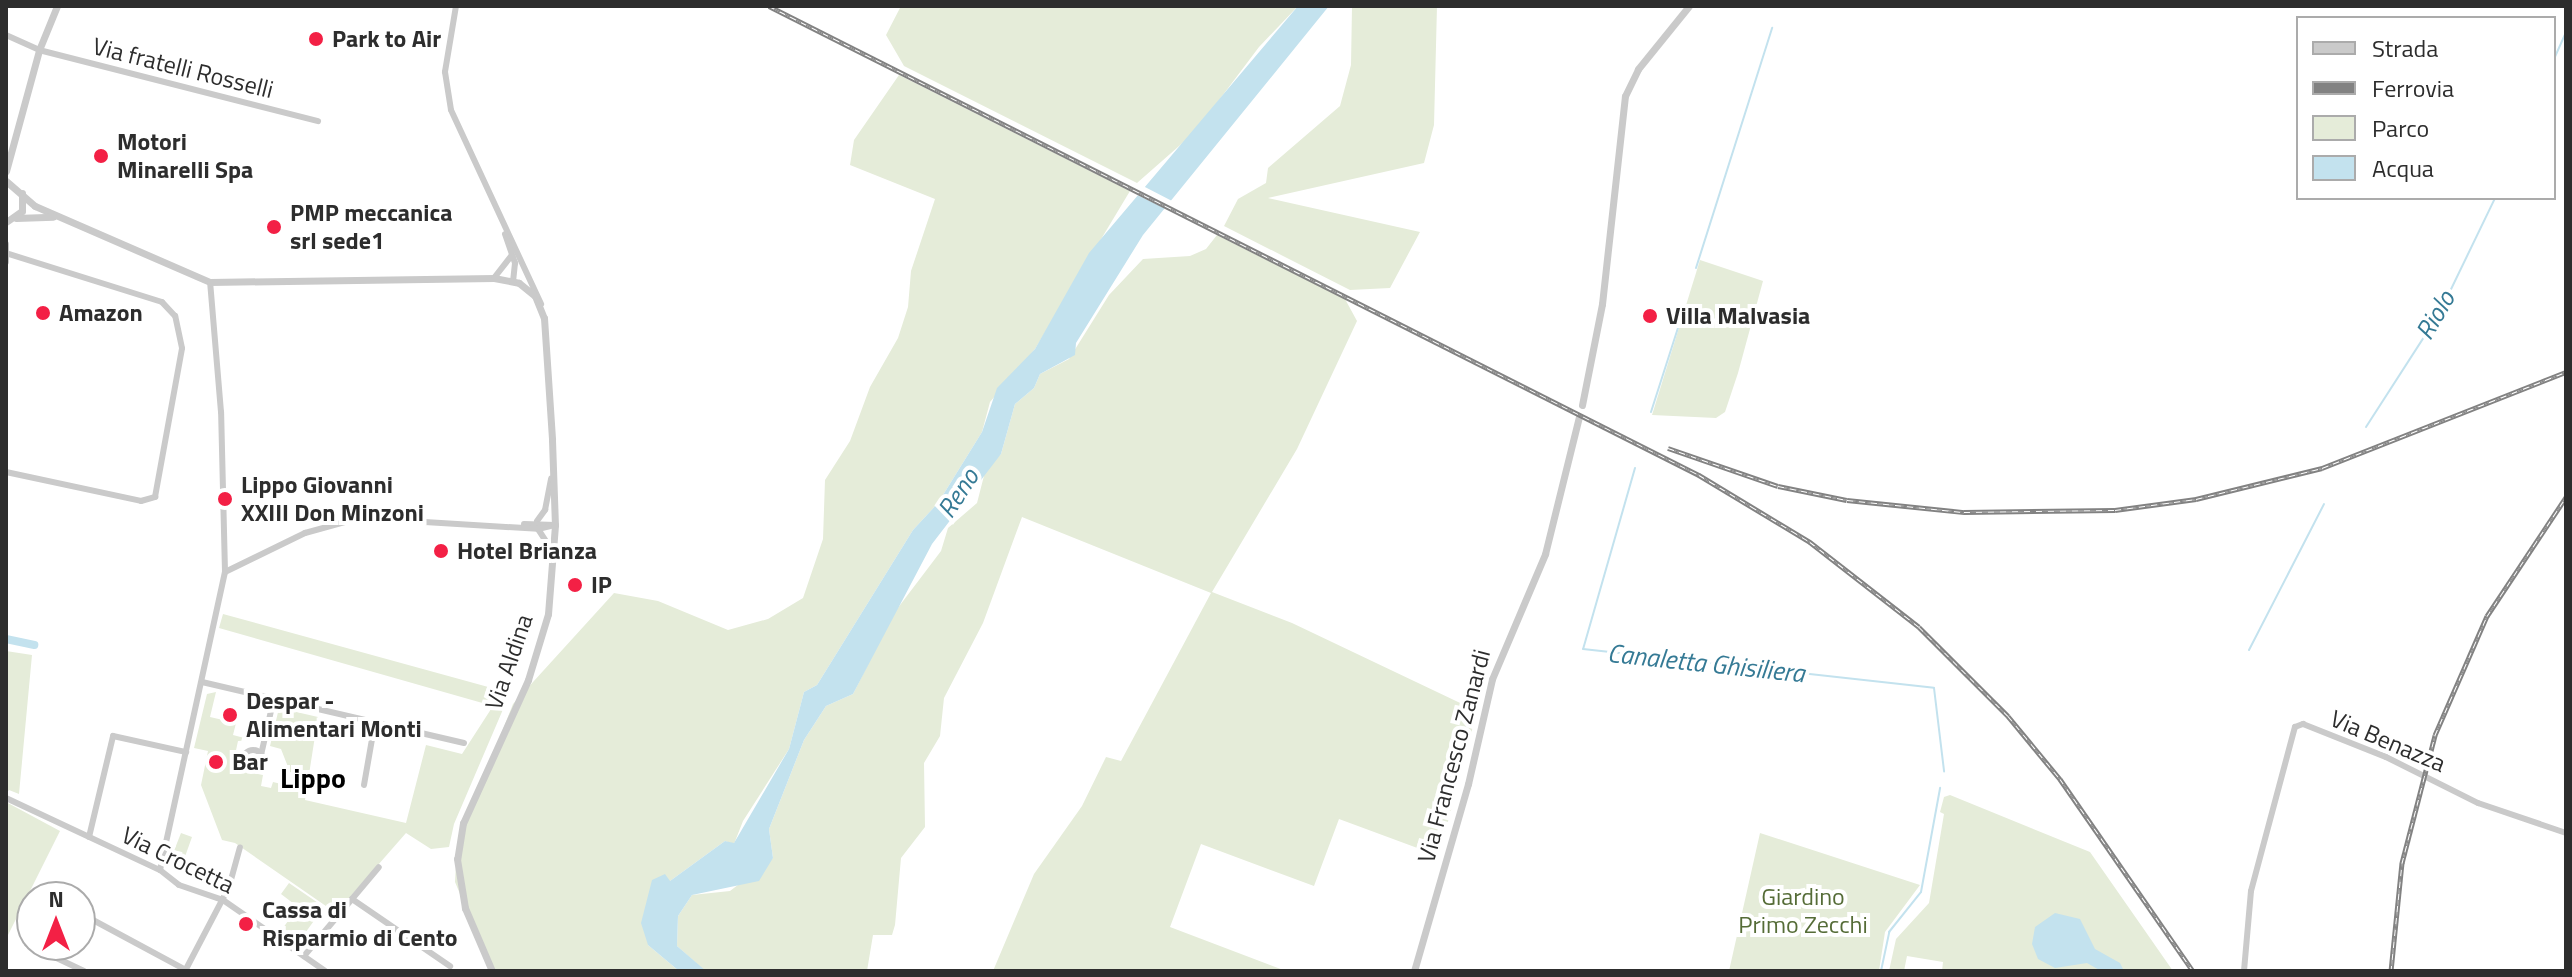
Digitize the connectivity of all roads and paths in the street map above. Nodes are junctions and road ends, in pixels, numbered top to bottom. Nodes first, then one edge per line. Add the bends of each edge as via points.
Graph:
1 (57, 6) edge
2 (456, 6) edge
3 (1689, 6) edge
4 (6, 35) edge
5 (39, 50) junction
6 (318, 121) dead end
7 (11, 158) junction
8 (6, 171) edge
9 (6, 181) edge
10 (20, 189) junction
11 (498, 215) junction
12 (65, 219) junction
13 (9, 221) edge
14 (6, 244) edge
15 (511, 252) junction
16 (8, 258) edge
17 (494, 278) junction
18 (513, 281) junction
19 (210, 282) junction
20 (544, 318) junction
21 (1582, 405) dead end
22 (1579, 417) dead end
23 (553, 463) junction
24 (6, 472) edge
25 (537, 521) junction
26 (521, 525) junction
27 (555, 525) junction
28 (538, 529) junction
29 (553, 560) junction
30 (225, 572) junction
31 (202, 682) junction
32 (274, 698) junction
33 (375, 722) junction
34 (464, 743) dead end
35 (186, 752) junction
36 (261, 755) dead end
37 (364, 785) dead end
38 (6, 798) edge
39 (2566, 833) edge
40 (89, 837) junction
41 (240, 847) dead end
42 (379, 867) dead end
43 (160, 870) junction
44 (352, 899) junction
45 (223, 900) junction
46 (96, 922) edge
47 (304, 956) junction
48 (63, 961) edge
49 (450, 966) dead end
50 (84, 971) edge
51 (186, 971) edge
52 (325, 971) edge
53 (492, 971) edge
54 (1414, 971) edge
55 (2244, 971) edge

1 - 5 street
2 - 11 street, Via Aldina via 445,72 451,110
3 - 21 street via 1638,69 1625,96 1602,304
4 - 5 street, Via fratelli Rosselli
5 - 6 street, Via fratelli Rosselli
5 - 7 street
7 - 8 street
7 - 10 street
9 - 10 street
10 - 12 street via 35,206
10 - 13 street via 23,206
11 - 15 street, Via Aldina
11 - 20 street, Via Aldina via 535,285
12 - 13 street
12 - 19 street
14 - 16 street
15 - 17 street via 510,263
15 - 18 street, Via Aldina
16 - 24 street via 162,302 175,316 182,348 155,497 141,501
17 - 18 street
17 - 19 street
18 - 20 street via 532,293
19 - 30 street via 221,412
20 - 23 street, Via Aldina
22 - 54 street, Via Francesco Zanardi via 1545,554 1492,679
23 - 25 street via 547,505
23 - 27 street, Via Aldina
25 - 26 street
25 - 27 street
26 - 28 street
26 - 30 street via 394,516 347,520 305,533
27 - 28 street
27 - 29 street, Via Aldina
28 - 29 street
29 - 53 street, Via Aldina via 539,651 468,809 458,847 461,897
30 - 31 street
31 - 32 street
31 - 35 street
32 - 33 street
32 - 36 street
33 - 34 street
33 - 37 street
35 - 40 street via 113,736
35 - 43 street
38 - 40 street, Via Crocetta
39 - 55 street, Via Benazza via 2478,803 2386,757 2303,724 2295,727 2251,891
40 - 43 street, Via Crocetta
41 - 45 street
42 - 44 street
43 - 45 street, Via Crocetta via 179,885
44 - 47 street
44 - 49 street
45 - 47 street, Via Crocetta
45 - 51 street
46 - 51 street
47 - 52 street, Via Crocetta
48 - 50 street

